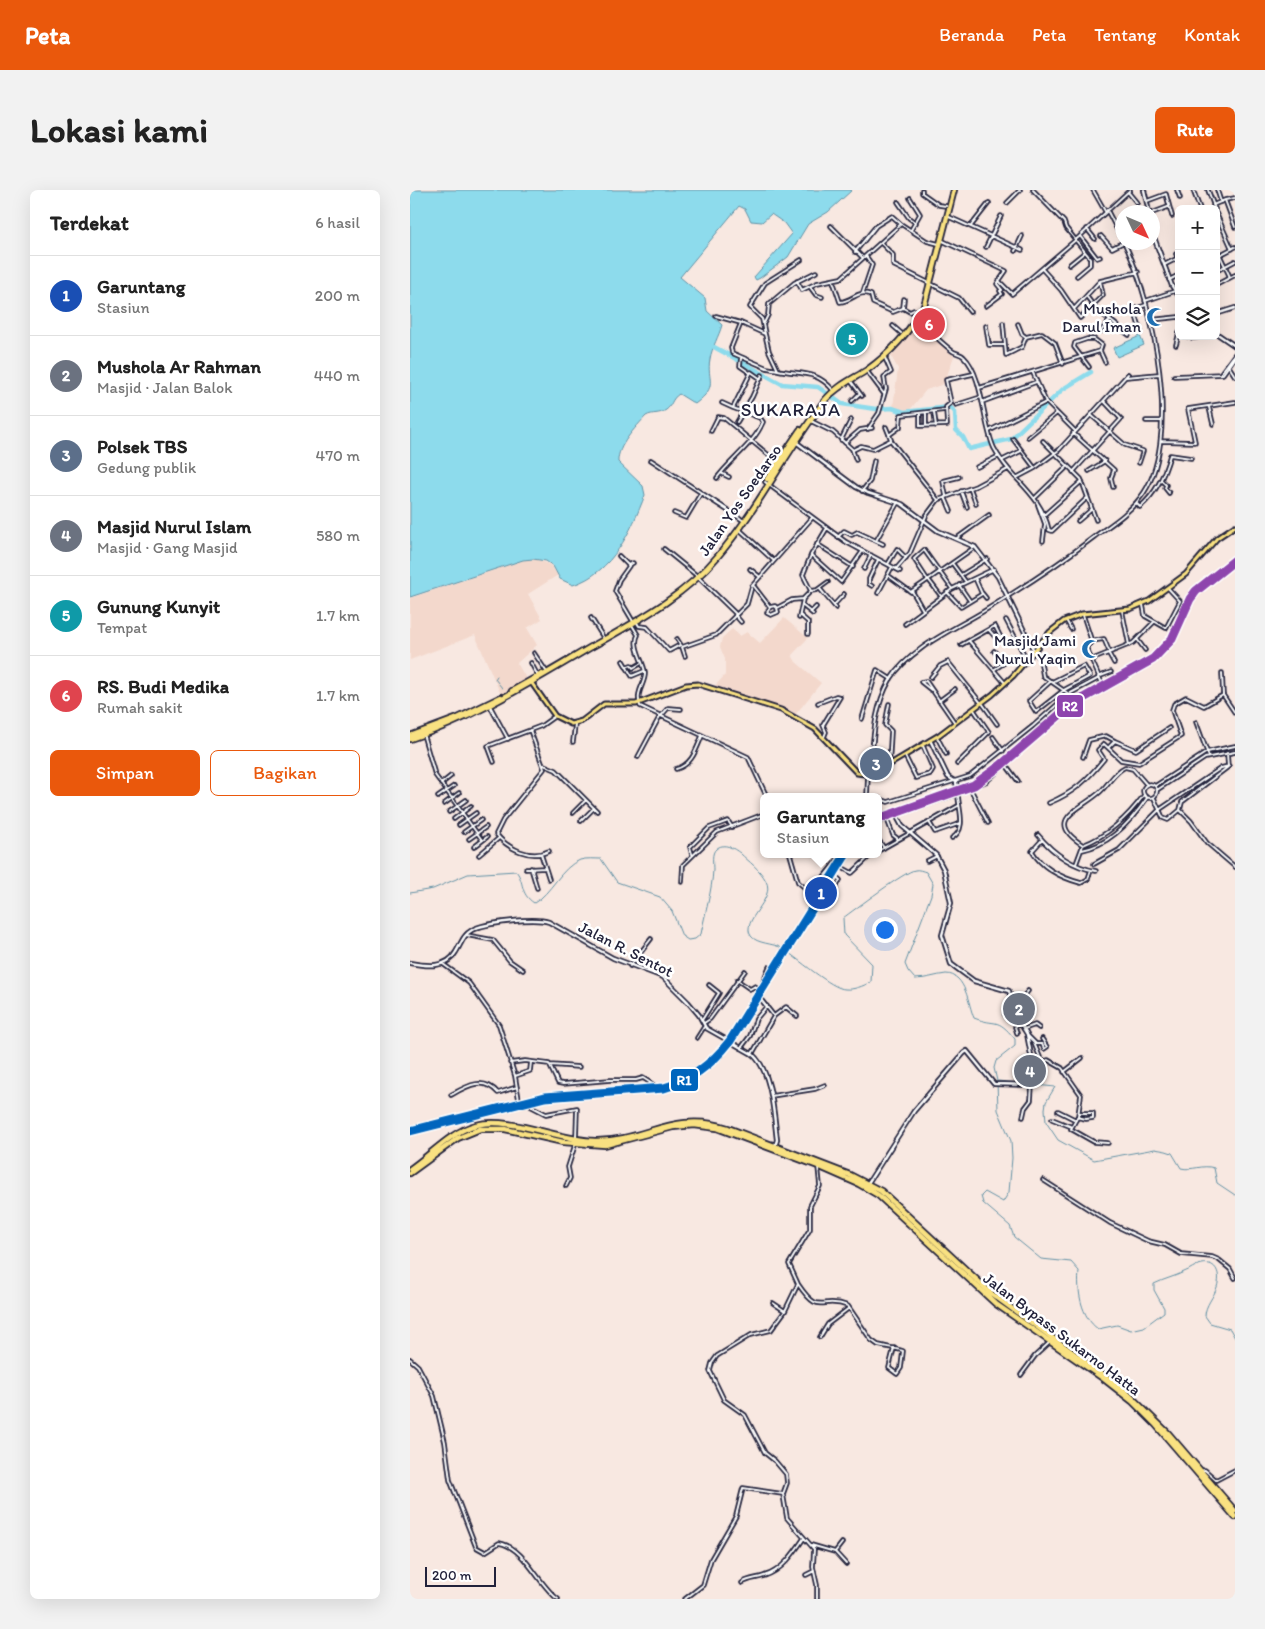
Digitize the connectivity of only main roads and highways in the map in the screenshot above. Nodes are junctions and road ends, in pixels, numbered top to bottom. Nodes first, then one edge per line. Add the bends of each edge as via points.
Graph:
1 (953, 190) edge
2 (944, 221) junction
3 (929, 282) junction
4 (916, 318) junction
5 (878, 360) junction
6 (832, 391) junction
7 (825, 399) junction
8 (794, 441) junction
9 (742, 519) junction
10 (1235, 526) edge
11 (729, 540) junction
12 (634, 622) junction
13 (597, 642) junction
14 (531, 682) junction
15 (410, 737) edge
16 (575, 1142) junction
17 (774, 1147) junction
18 (410, 1169) edge
19 (410, 1173) edge
20 (919, 1229) junction
21 (1235, 1511) edge
22 (1235, 1516) edge

1 - 2 highway, Jalan Yos Soedarso
1 - 2 highway, Jalan Yos Soedarso
2 - 3 highway, Jalan Yos Soedarso
3 - 4 highway, Jalan Yos Soedarso
3 - 4 highway, Jalan Yos Soedarso via 924,306
4 - 5 highway, Jalan Yos Soedarso
4 - 5 highway, Jalan Yos Soedarso
5 - 6 highway, Jalan Yos Soedarso
5 - 6 highway, Jalan Yos Soedarso
6 - 7 highway, Jalan Yos Soedarso
7 - 8 highway, Jalan Yos Soedarso
7 - 8 highway, Jalan Yos Soedarso
8 - 9 highway, Jalan Yos Soedarso
9 - 11 highway, Jalan Yos Soedarso
9 - 11 highway, Jalan Yos Soedarso
10 - 14 main road via 1218,538 1186,574 1143,604 1122,610 1082,614 1066,620 1050,632 1005,683 982,703 937,737 869,775 857,773 815,729 771,706 698,684 686,685 639,704 604,704 575,724 555,716
11 - 12 highway, Jalan Yos Soedarso via 679,594
12 - 13 highway, Jalan Yos Soedarso
12 - 13 highway, Jalan Yos Soedarso
13 - 14 highway, Jalan Yos Soedarso
13 - 14 highway, Jalan Yos Soedarso
14 - 15 highway, Jalan Yos Soedarso via 458,718
14 - 15 highway, Jalan Yos Soedarso via 490,706
16 - 17 highway, Jalan Bypass Sukarno Hatta via 621,1138 664,1125 694,1121 715,1123
16 - 18 highway, Jalan Bypass Sukarno Hatta via 502,1123 476,1125 454,1136
16 - 19 highway, Jalan Bypass Sukarno Hatta via 505,1128 480,1129 458,1138
17 - 20 highway, Jalan Bypass Sukarno Hatta via 870,1189
17 - 20 highway, Jalan Bypass Sukarno Hatta via 881,1191
20 - 21 highway, Jalan Bypass Sukarno Hatta via 998,1299 1123,1389 1152,1416
20 - 22 highway, Jalan Bypass Sukarno Hatta via 996,1304 1112,1385 1144,1413

